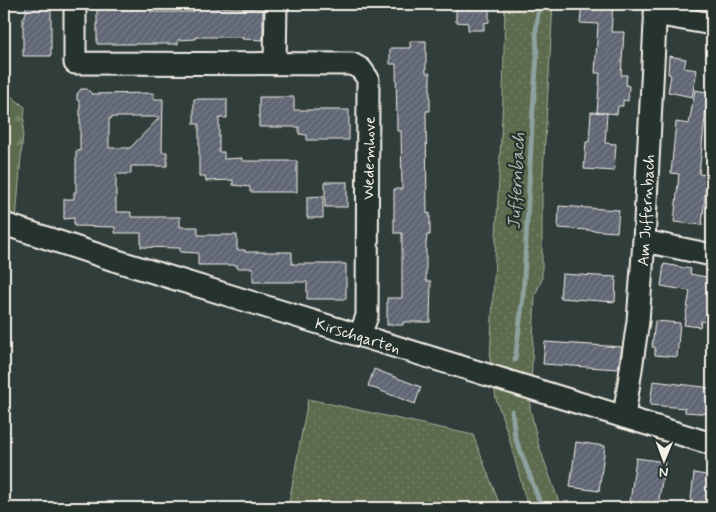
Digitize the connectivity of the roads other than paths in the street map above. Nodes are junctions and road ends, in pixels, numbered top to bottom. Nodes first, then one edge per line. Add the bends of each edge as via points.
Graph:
1 (75, 4) edge
2 (276, 4) edge
3 (656, 9) edge
4 (712, 24) edge
5 (276, 63) junction
6 (4, 224) edge
7 (644, 241) junction
8 (712, 254) edge
9 (360, 335) junction
10 (624, 417) junction
11 (712, 444) edge

1 - 5 street, Wedemhove via 75,62
2 - 5 street
3 - 4 street
3 - 7 street, Am Juffernbach
5 - 9 street, Wedemhove via 352,64 361,69 368,79 367,316
6 - 9 street, Kirschgarten
7 - 8 street
7 - 10 street, Am Juffernbach via 638,321
9 - 10 street, Kirschgarten
10 - 11 street, Kirschgarten

